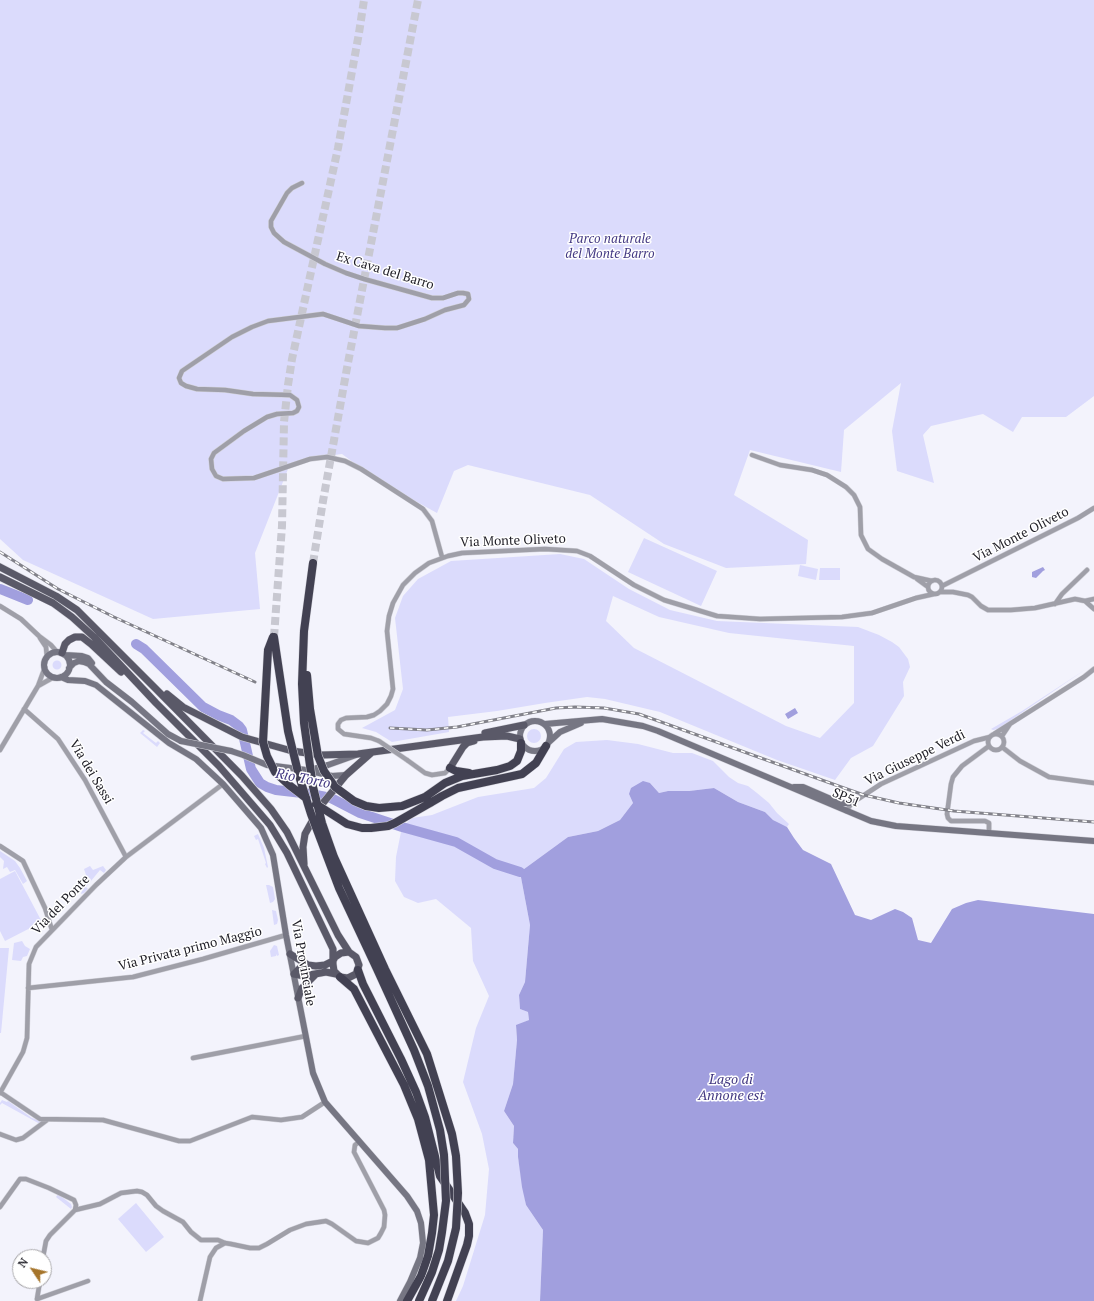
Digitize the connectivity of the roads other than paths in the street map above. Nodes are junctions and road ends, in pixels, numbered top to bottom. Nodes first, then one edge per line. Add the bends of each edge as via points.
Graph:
1 (302, 183) dead end
2 (752, 455) dead end
3 (1094, 508) edge
4 (442, 557) junction
5 (313, 563) tunnel mouth
6 (0, 567) edge
7 (1087, 570) dead end
8 (0, 577) edge
9 (914, 577) junction
10 (956, 580) junction
11 (932, 581) junction
12 (939, 581) junction
13 (928, 588) junction
14 (942, 588) junction
15 (934, 594) junction
16 (916, 598) junction
17 (1094, 599) edge
18 (1085, 601) junction
19 (1055, 604) junction
20 (0, 606) edge
21 (1094, 609) edge
22 (304, 631) junction
23 (39, 636) junction
24 (61, 654) junction
25 (47, 658) junction
26 (45, 667) junction
27 (1094, 668) edge
28 (69, 669) junction
29 (95, 670) junction
30 (58, 677) junction
31 (78, 680) junction
32 (38, 686) junction
33 (156, 689) junction
34 (156, 703) junction
35 (24, 709) junction
36 (602, 719) junction
37 (1011, 723) junction
38 (545, 724) junction
39 (524, 725) junction
40 (994, 734) junction
41 (497, 736) junction
42 (1002, 736) junction
43 (521, 741) junction
44 (989, 742) junction
45 (547, 744) junction
46 (1002, 747) junction
47 (402, 748) junction
48 (0, 750) edge
49 (372, 753) junction
50 (358, 754) junction
51 (450, 768) junction
52 (306, 770) junction
53 (486, 772) junction
54 (344, 777) junction
55 (1094, 783) edge
56 (223, 784) junction
57 (790, 787) junction
58 (428, 800) junction
59 (852, 803) junction
60 (846, 811) junction
61 (989, 833) junction
62 (1094, 842) edge
63 (0, 846) edge
64 (126, 857) junction
65 (304, 866) junction
66 (52, 930) junction
67 (286, 935) junction
68 (349, 952) junction
69 (290, 954) junction
70 (333, 961) junction
71 (308, 965) junction
72 (358, 970) junction
73 (294, 974) junction
74 (316, 974) junction
75 (338, 976) junction
76 (28, 988) junction
77 (298, 998) junction
78 (306, 1036) junction
79 (193, 1058) dead end
80 (0, 1093) edge
81 (324, 1102) junction
82 (47, 1120) junction
83 (0, 1134) edge
84 (359, 1142) junction
85 (0, 1207) edge
86 (75, 1208) junction
87 (225, 1243) junction
88 (44, 1249) edge
89 (88, 1281) dead end
90 (39, 1289) edge
91 (37, 1300) edge
92 (200, 1301) edge
93 (400, 1301) edge
94 (407, 1301) edge
95 (419, 1301) edge
96 (432, 1301) edge
97 (447, 1301) edge

1 - 4 street, Ex Cava del Barro via 286,193 271,221 274,233 284,242 325,264 364,279 430,298 442,298 463,292 468,294 469,299 464,305 397,328 359,326 323,314 268,321 232,337 182,371 179,378 181,383 197,389 290,396 297,400 299,407 293,413 267,416 244,431 214,453 211,460 212,469 216,476 223,479 254,478 310,459 333,458 351,463 425,511 432,522
2 - 9 street via 780,465 827,475 846,488 854,495 860,507 861,535 868,549
3 - 10 street, Via Monte Oliveto
4 - 16 street, Via Monte Oliveto via 545,549 578,551 664,600 717,616 760,619 842,617 872,613
4 - 51 street, Via Monte Oliveto, bridge via 413,575 393,603 387,631 393,689 387,704 374,715 341,720 338,730 344,734 380,741 425,773 445,773
5 - 22 highway, bridge
6 - 33 main road via 77,610
7 - 19 street
8 - 34 main road via 53,603 72,617
9 - 11 street
9 - 13 street
10 - 12 street
10 - 14 street, Via Monte Oliveto
11 - 12 street
11 - 13 street
12 - 14 street
13 - 15 street
13 - 16 street
14 - 15 street via 938,594
14 - 19 street via 968,595 988,610 1035,608
15 - 16 street
17 - 18 street
18 - 19 street via 1075,599
18 - 21 street
20 - 23 street via 21,619
22 - 58 highway, bridge via 316,750 329,780 348,798 376,808
22 - 96 highway, bridge via 304,723 313,787 322,823 337,864 427,1054 452,1134 458,1172 456,1228 448,1261
23 - 24 street
23 - 25 street via 46,647
24 - 25 street via 51,654
24 - 28 street via 69,661
24 - 29 street via 87,658
24 - 34 main road via 70,639 84,638
25 - 26 street
26 - 30 street via 48,674
26 - 32 street
27 - 37 street
28 - 29 street via 76,662 83,661
28 - 30 street
28 - 31 street, Via Provinciale
29 - 52 street, bridge via 163,730 181,741 231,751 267,766
30 - 31 street, Via Provinciale
30 - 32 street
31 - 56 street, Via Provinciale via 96,685 163,738 196,759
32 - 35 street
33 - 50 main road via 183,707 248,738 299,752 322,755
33 - 65 main road via 271,809 287,832
34 - 70 main road via 219,766 270,825 287,853 333,949
35 - 48 street
35 - 64 street, Via dei Sassi via 58,739 85,780
36 - 38 street, SP51 / SP51
36 - 45 street, SP51 / SP51 via 569,728 554,736
36 - 57 street, SP51 / SP51 via 658,731
37 - 40 street
37 - 42 street
38 - 39 street via 532,721
38 - 45 street via 550,733
39 - 43 street via 521,729
39 - 47 main road
40 - 42 street
40 - 44 street
41 - 43 main road via 508,736
41 - 47 main road
41 - 51 main road via 468,743
42 - 46 street
43 - 45 street via 524,747 533,751 542,749
43 - 53 highway via 521,752 517,761 510,766
44 - 46 street via 994,749
44 - 59 street, Via Giuseppe Verdi via 966,745 881,784
44 - 61 street via 953,777 947,814 951,820 985,821 989,823
45 - 58 highway via 536,763 522,774 458,788
46 - 55 street via 1020,761 1049,777
47 - 49 main road
49 - 50 main road
49 - 54 main road
50 - 52 street
51 - 53 highway via 467,773
52 - 54 street
53 - 58 highway via 462,776 445,783
54 - 65 main road, bridge via 309,825 303,847
56 - 64 street, Via del Ponte
56 - 67 street, Via Provinciale via 261,828 273,855
57 - 59 street via 803,787 840,803
57 - 60 street, SP51 / SP51
58 - 95 highway, bridge via 402,820 388,826 362,828 340,820 306,798 280,777 270,764 263,742 268,650 274,637 288,731 299,776 311,814 339,888 414,1050 428,1086 440,1130 446,1201 439,1250
59 - 60 street, Via Giuseppe Verdi
60 - 61 street, SP51 / SP51 via 872,821 896,826
61 - 62 street, SP51 / SP51
63 - 66 street via 23,861 45,908
64 - 66 street, Via del Ponte
65 - 68 main road
66 - 76 street, Via del Ponte via 36,947 29,964
67 - 69 street, Via Provinciale
67 - 76 street, Via Privata primo Maggio via 133,977
68 - 70 main road via 341,953
68 - 72 main road via 356,957
69 - 71 main road
69 - 73 street, Via Provinciale
70 - 71 main road via 325,965
70 - 75 main road via 333,968
71 - 73 main road
72 - 75 main road via 352,976
72 - 97 highway via 416,1092 440,1176 465,1213 469,1224 467,1245
73 - 74 main road
73 - 77 street, Via Provinciale
74 - 75 main road via 326,972
74 - 77 main road via 302,988
75 - 94 highway via 354,989 404,1085 418,1119 429,1160 434,1215 432,1233 421,1276
76 - 80 street, Via del Ponte via 27,1038 23,1052
77 - 78 street, Via Provinciale
78 - 79 street
78 - 81 street, Via Provinciale via 313,1073
80 - 82 street via 31,1114
81 - 82 street via 302,1117 281,1120 252,1117 190,1141 179,1141 103,1120
81 - 84 street, Via Provinciale
82 - 83 street via 23,1138 16,1140
84 - 87 street via 354,1152 385,1215 384,1227 378,1238 368,1243 356,1241 326,1221 290,1230 259,1248
84 - 93 street, Via Provinciale via 410,1200 421,1223 423,1242 420,1258
85 - 86 street via 20,1179 26,1179 74,1200
86 - 87 street via 100,1204 121,1193 142,1192 156,1206 183,1222 201,1240
86 - 88 street via 50,1235
87 - 92 street via 216,1248 210,1257
89 - 91 street
90 - 91 street

